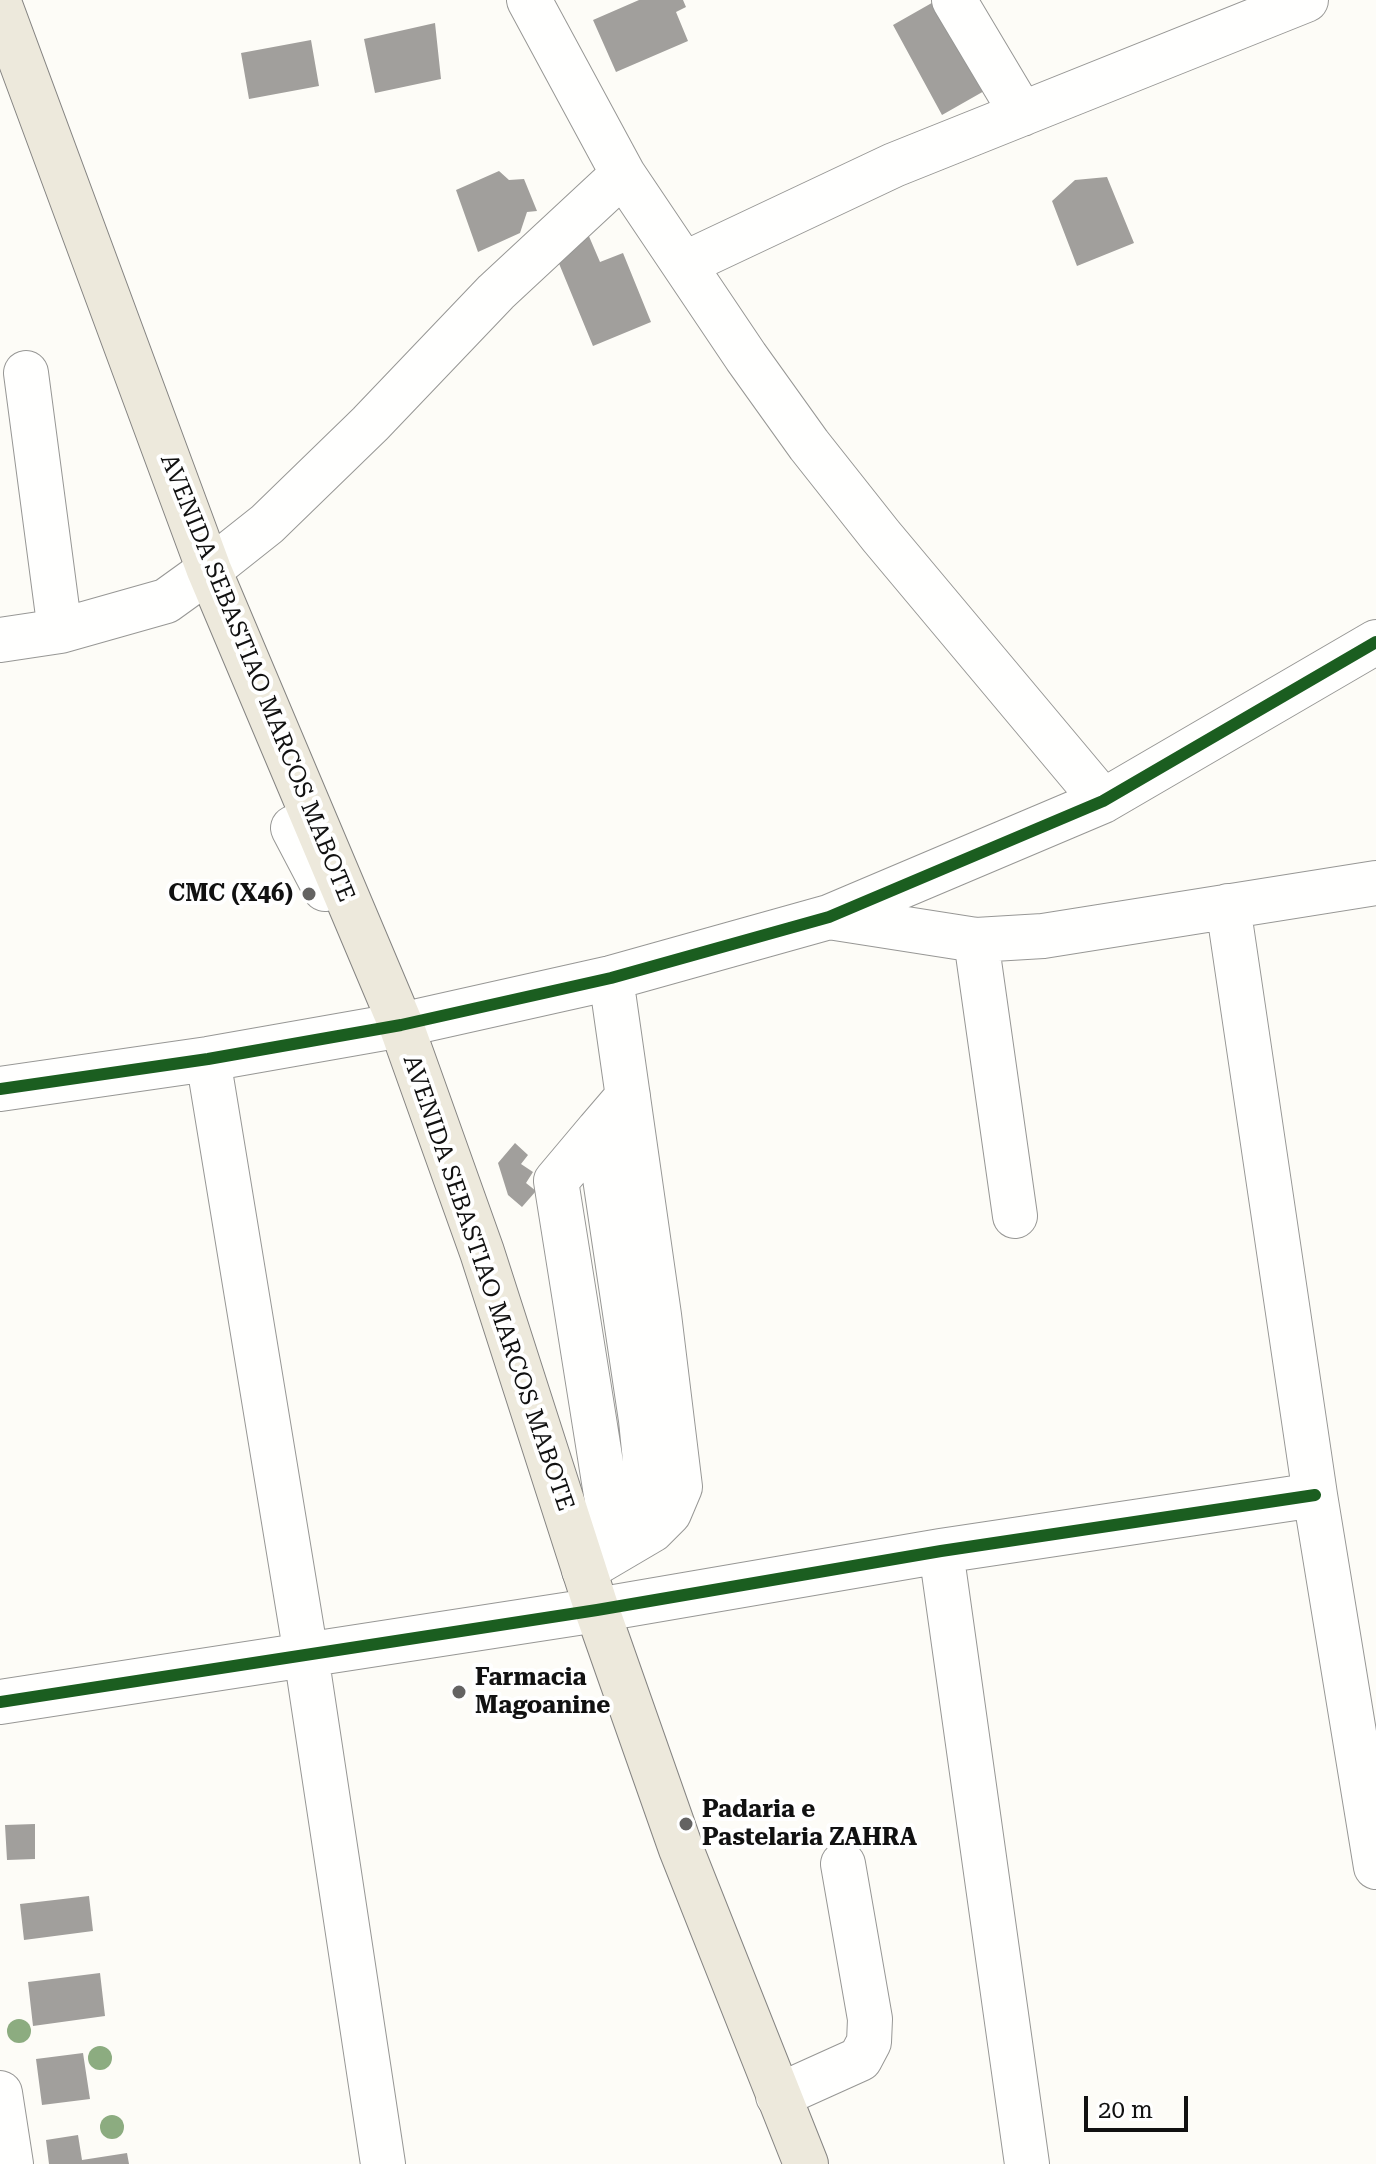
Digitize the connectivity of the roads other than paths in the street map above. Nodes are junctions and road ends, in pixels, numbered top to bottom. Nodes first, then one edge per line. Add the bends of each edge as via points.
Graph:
1 (16, 0) edge
2 (529, 0) edge
3 (954, 0) edge
4 (1306, 0) edge
5 (0, 4) edge
6 (10, 60) edge
7 (1022, 114) junction
8 (623, 174) junction
9 (684, 264) junction
10 (26, 373) dead end
11 (209, 570) junction
12 (60, 631) junction
13 (0, 640) edge
14 (1376, 642) edge
15 (1103, 801) junction
16 (1376, 883) edge
17 (1228, 906) junction
18 (829, 917) junction
19 (976, 940) junction
20 (611, 978) junction
21 (401, 1025) junction
22 (208, 1059) junction
23 (0, 1089) edge
24 (628, 1096) junction
25 (1015, 1216) dead end
26 (1315, 1495) junction
27 (941, 1551) junction
28 (612, 1565) junction
29 (306, 1655) junction
30 (0, 1702) edge
31 (1369, 1768) edge
32 (843, 1864) dead end
33 (1376, 1867) edge
34 (0, 2093) edge
35 (778, 2096) junction
36 (11, 2164) edge
37 (383, 2164) edge
38 (806, 2164) edge
39 (1027, 2164) edge

1 - 5 street
2 - 8 street
3 - 7 street
4 - 7 street
5 - 6 main road, AVENIDA SEBASTIAO MARCOS MABOTE
6 - 11 main road, AVENIDA SEBASTIAO MARCOS MABOTE
7 - 9 street via 894,165
8 - 9 street
8 - 11 street via 496,292 267,524
9 - 15 street via 863,514
10 - 12 street
11 - 12 street via 166,601
11 - 21 main road, AVENIDA SEBASTIAO MARCOS MABOTE
12 - 13 street
14 - 15 street
15 - 18 street
16 - 17 street
17 - 19 street via 1043,936
17 - 26 street
18 - 19 street
18 - 20 street
19 - 25 street
20 - 21 street
20 - 24 street
21 - 22 street
21 - 28 main road, AVENIDA SEBASTIAO MARCOS MABOTE via 482,1252
22 - 23 street
22 - 29 street
24 - 28 street via 598,1131 641,1420
24 - 28 street via 680,1487 669,1513
26 - 27 street
26 - 31 street
27 - 28 street
27 - 39 street
28 - 29 street
28 - 35 main road, AVENIDA SEBASTIAO MARCOS MABOTE via 681,1849
29 - 30 street
29 - 37 street
31 - 33 street
32 - 35 street via 870,2019 869,2042 860,2059
34 - 36 street
35 - 38 main road, AVENIDA SEBASTIAO MARCOS MABOTE

